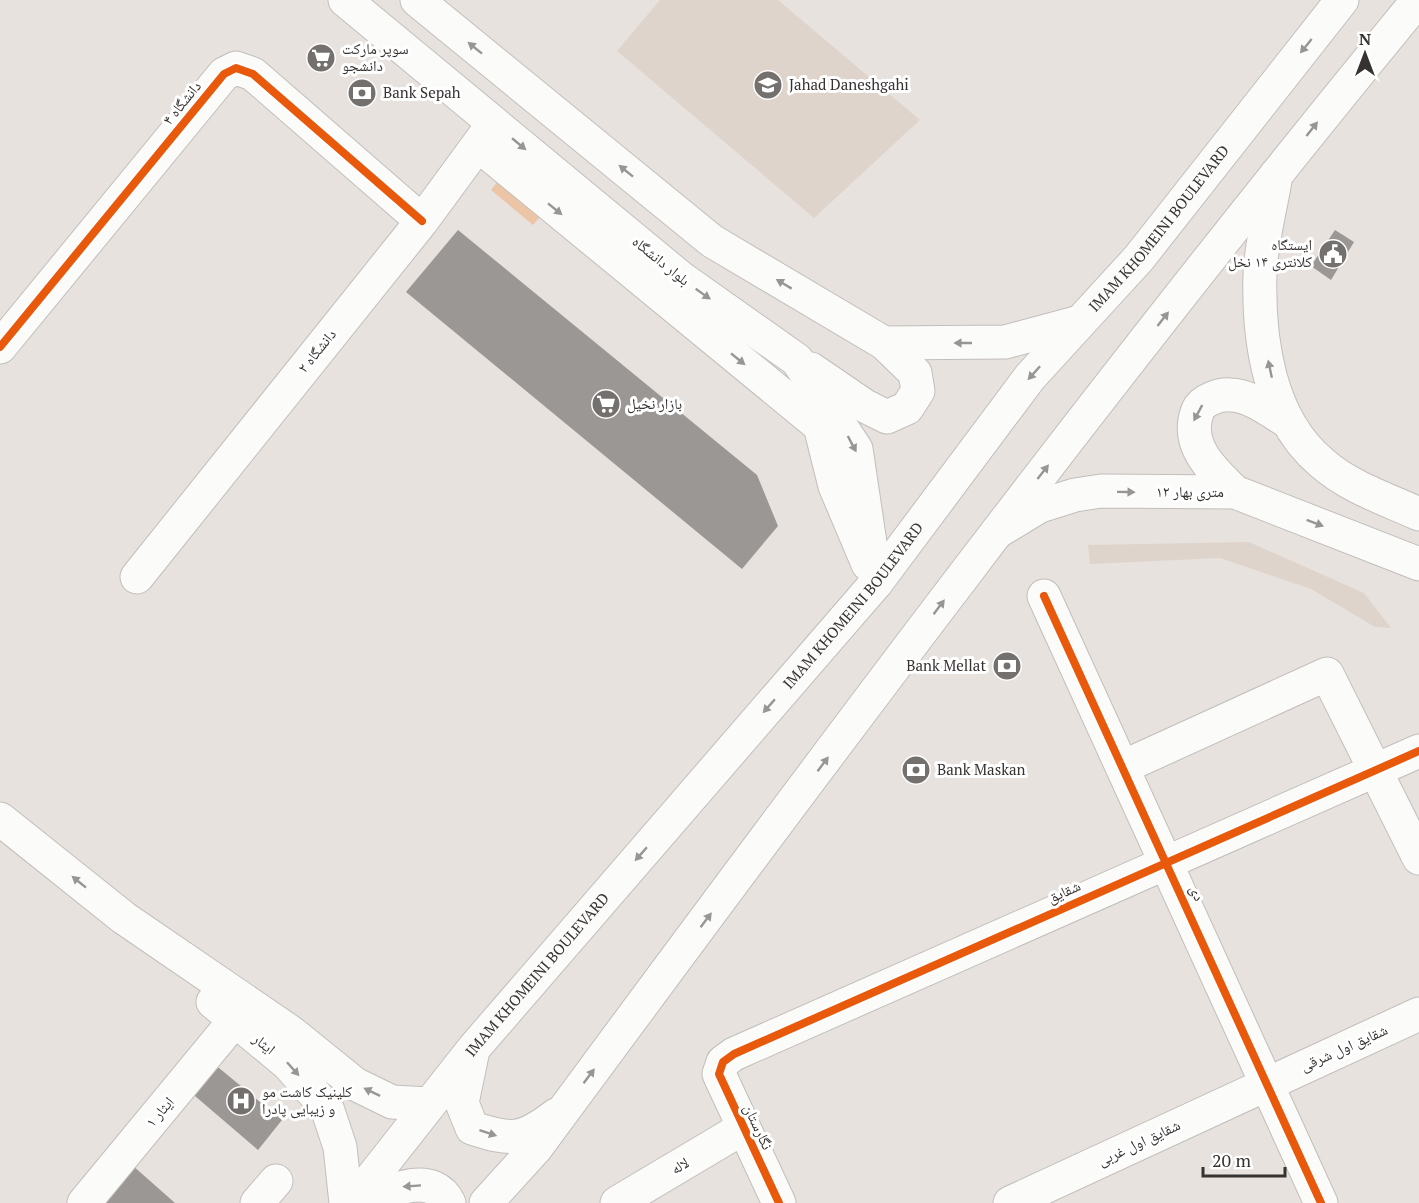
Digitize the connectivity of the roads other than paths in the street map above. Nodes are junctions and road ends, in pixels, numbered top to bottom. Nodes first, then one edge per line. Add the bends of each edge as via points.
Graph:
1 (345, 0) edge
2 (417, 0) edge
3 (1342, 0) edge
4 (1418, 0) edge
5 (486, 134) junction
6 (1276, 175) junction
7 (422, 221) junction
8 (1082, 321) junction
9 (884, 343) junction
10 (0, 347) edge
11 (797, 360) junction
12 (1292, 431) junction
13 (1235, 492) junction
14 (1419, 514) edge
15 (993, 535) junction
16 (1419, 564) edge
17 (136, 577) dead end
18 (876, 583) junction
19 (1044, 596) dead end
20 (1419, 751) edge
21 (1123, 767) junction
22 (1374, 771) junction
23 (0, 819) edge
24 (1419, 858) edge
25 (1167, 861) junction
26 (124, 918) junction
27 (1419, 1014) edge
28 (235, 1020) junction
29 (474, 1048) junction
30 (723, 1062) joint
31 (1268, 1083) junction
32 (429, 1104) junction
33 (566, 1107) junction
34 (743, 1128) junction
35 (1057, 1193) edge
36 (84, 1203) edge
37 (346, 1203) edge
38 (352, 1203) edge
39 (372, 1203) edge
40 (449, 1203) edge
41 (486, 1203) edge
42 (617, 1203) edge
43 (779, 1203) edge
44 (1010, 1203) edge
45 (1321, 1203) edge

1 - 5 street, بلوار دانشگاه
9 -> 2 street via 712,241
3 -> 8 street, IMAM KHOMEINI BOULEVARD via 1139,258
6 -> 4 street
5 - 7 street, دانشگاه ۲
5 -> 11 street, بلوار دانشگاه
5 -> 18 street via 820,426 835,486
12 -> 6 street via 1270,375 1261,318 1260,273
15 -> 6 street
7 - 10 street, دانشگاه ۴ via 253,74 236,68 224,74
7 - 17 street, دانشگاه ۲
8 -> 9 street via 1005,342
8 -> 18 street, IMAM KHOMEINI BOULEVARD via 1030,377
9 - 11 street via 915,373 918,391 907,408 887,417
11 -> 18 street, بلوار دانشگاه via 856,450
12 -> 13 street via 1253,401 1231,394 1200,405 1193,422 1194,438 1213,471
12 - 14 street via 1342,478
15 -> 13 street, ۱۲ متری بهار via 1040,506 1076,495 1101,491
13 -> 16 street, ۱۲ متری بهار
33 -> 15 street
18 -> 29 street, IMAM KHOMEINI BOULEVARD
19 - 21 street, دی
20 - 22 street, شقایق
21 - 22 street via 1327,674
21 - 25 street, دی
22 - 24 street
22 - 25 street, شقایق
26 -> 23 street, ایثار
25 - 30 street, شقایق
25 - 31 street, دی
26 - 28 street, ایثار
32 -> 26 street, ایثار via 392,1102 355,1083 292,1033
27 - 31 street, شقایق اول شرقی
28 - 36 street, ایثار ۱
28 -> 37 street, ایثار via 288,1064 327,1108 340,1147
29 - 32 street, IMAM KHOMEINI BOULEVARD
29 -> 33 street via 462,1103 472,1128 499,1137 531,1134
30 - 34 street, نگارستان via 719,1074
31 - 35 street, شقایق اول غربی
31 - 45 street, دی
32 - 38 street, IMAM KHOMEINI BOULEVARD
33 - 41 street via 536,1148
34 - 42 street, لاله
34 - 43 street, نگارستان
35 - 44 street, شقایق اول غربی
40 -> 39 street via 445,1195 426,1186 407,1184

